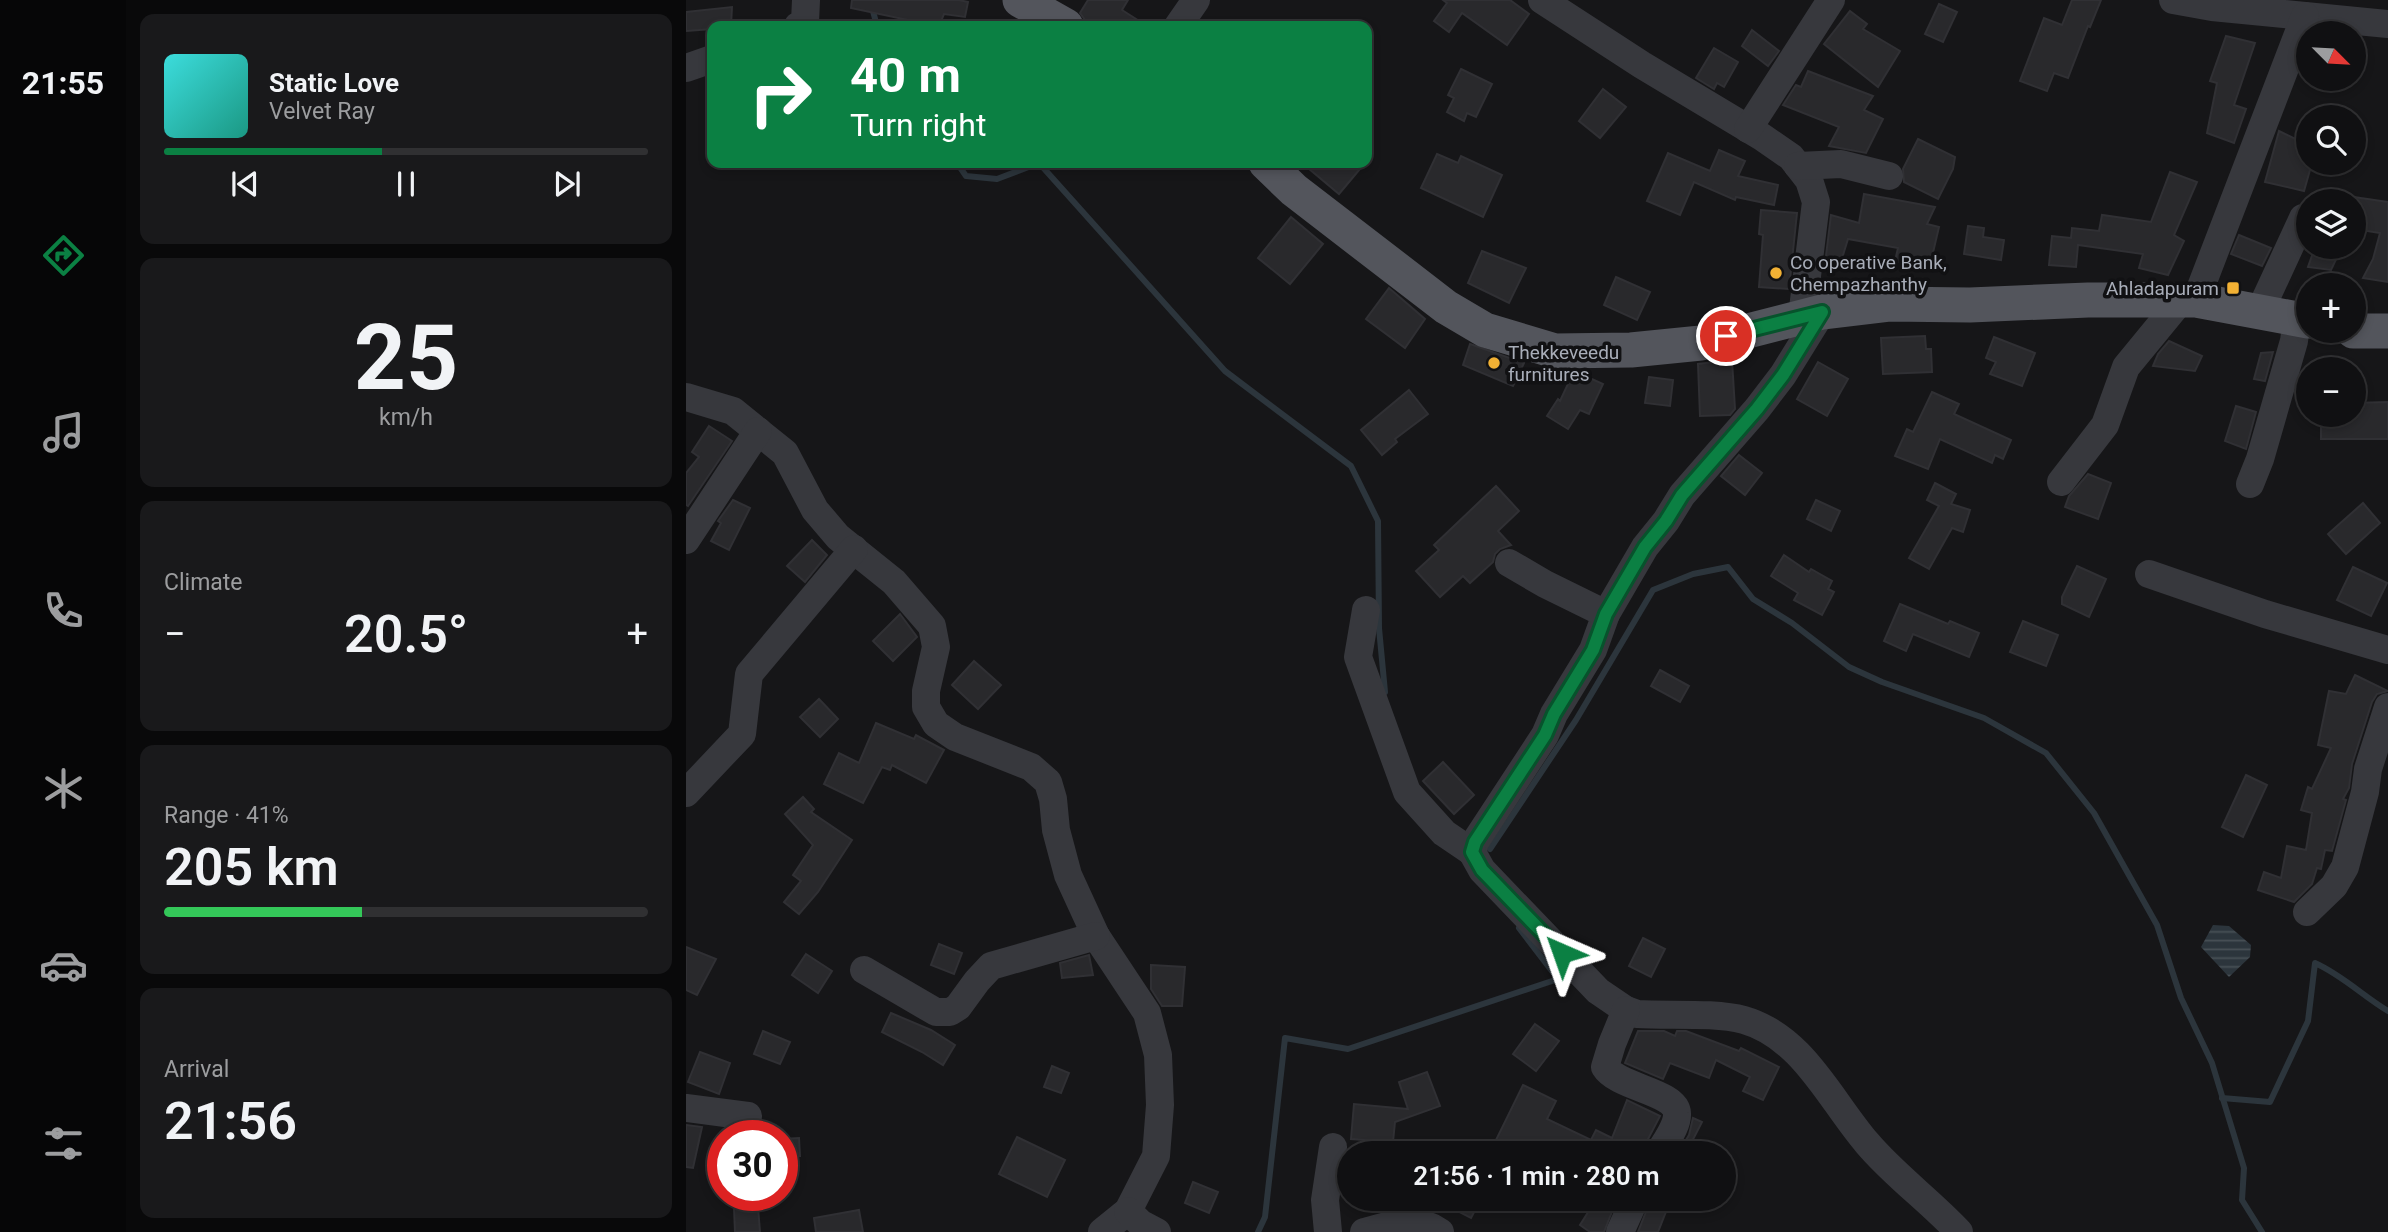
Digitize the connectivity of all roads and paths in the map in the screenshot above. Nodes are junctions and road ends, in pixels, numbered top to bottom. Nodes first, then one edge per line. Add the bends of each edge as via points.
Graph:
1 (806, 0) edge
2 (1020, 0) edge
3 (1196, 0) edge
4 (1542, 0) edge
5 (1831, 0) edge
6 (2173, 0) edge
7 (1572, 8) edge
8 (2305, 16) junction
9 (805, 21) edge
10 (1057, 21) edge
11 (1181, 21) edge
12 (2388, 24) edge
13 (707, 62) edge
14 (686, 68) edge
15 (1748, 129) junction
16 (1798, 166) junction
17 (1271, 168) edge
18 (1889, 176) dead end
19 (2296, 231) edge
20 (2189, 300) junction
21 (2260, 311) junction
22 (1812, 315) junction
23 (2296, 318) edge
24 (2366, 331) edge
25 (2388, 331) edge
26 (2296, 336) edge
27 (686, 397) edge
28 (758, 431) junction
29 (2061, 482) dead end
30 (2250, 485) dead end
31 (686, 540) edge
32 (854, 549) junction
33 (1509, 563) dead end
34 (2149, 574) dead end
35 (1366, 610) dead end
36 (1606, 614) junction
37 (2388, 650) edge
38 (2388, 707) edge
39 (686, 793) edge
40 (1472, 852) junction
41 (2307, 912) dead end
42 (1096, 936) junction
43 (864, 970) dead end
44 (1626, 1010) junction
45 (686, 1108) edge
46 (748, 1116) dead end
47 (1665, 1141) edge
48 (1334, 1147) dead end
49 (1630, 1211) edge
50 (1128, 1212) junction
51 (1102, 1232) edge
52 (1157, 1232) edge
53 (1328, 1232) edge
54 (1364, 1232) edge
55 (1440, 1232) edge
56 (1620, 1232) edge
57 (1959, 1232) edge

1 - 9 street
2 - 10 main road
3 - 11 street
4 - 7 street
5 - 15 street
6 - 8 street
7 - 15 street via 1642,65
8 - 12 street
8 - 20 street
13 - 14 street
15 - 16 street
16 - 18 street via 1841,163
16 - 22 street via 1809,180 1816,202
17 - 22 main road via 1446,307 1485,330 1555,351 1632,350 1701,342
19 - 21 street
20 - 21 main road
20 - 22 main road via 1889,304
20 - 29 street via 2126,367 2105,425
21 - 23 main road
22 - 36 street via 1783,375 1682,495
24 - 25 main road
26 - 30 street
27 - 28 street via 733,411
28 - 31 street
28 - 32 street via 785,453 815,510
32 - 39 street via 749,674 742,734
32 - 42 street via 894,582 932,626 936,647 926,707 936,724 955,737 1031,767 1048,782 1068,875
33 - 36 street
34 - 37 street
35 - 40 street via 1358,657 1406,792 1444,833
36 - 40 street via 1593,650
38 - 41 street via 2345,867 2334,886
40 - 44 street via 1482,870 1598,991
42 - 43 street via 991,966 950,1012 936,1012
42 - 50 street via 1147,1013 1158,1055 1156,1156
44 - 47 street via 1605,1067 1615,1077 1674,1105 1677,1113
44 - 57 street via 1722,1017 1745,1021 1775,1035 1812,1068 1867,1143
45 - 46 street
48 - 53 street via 1325,1200
49 - 56 street
50 - 51 street
50 - 52 street
54 - 55 street via 1400,1221 1432,1226

